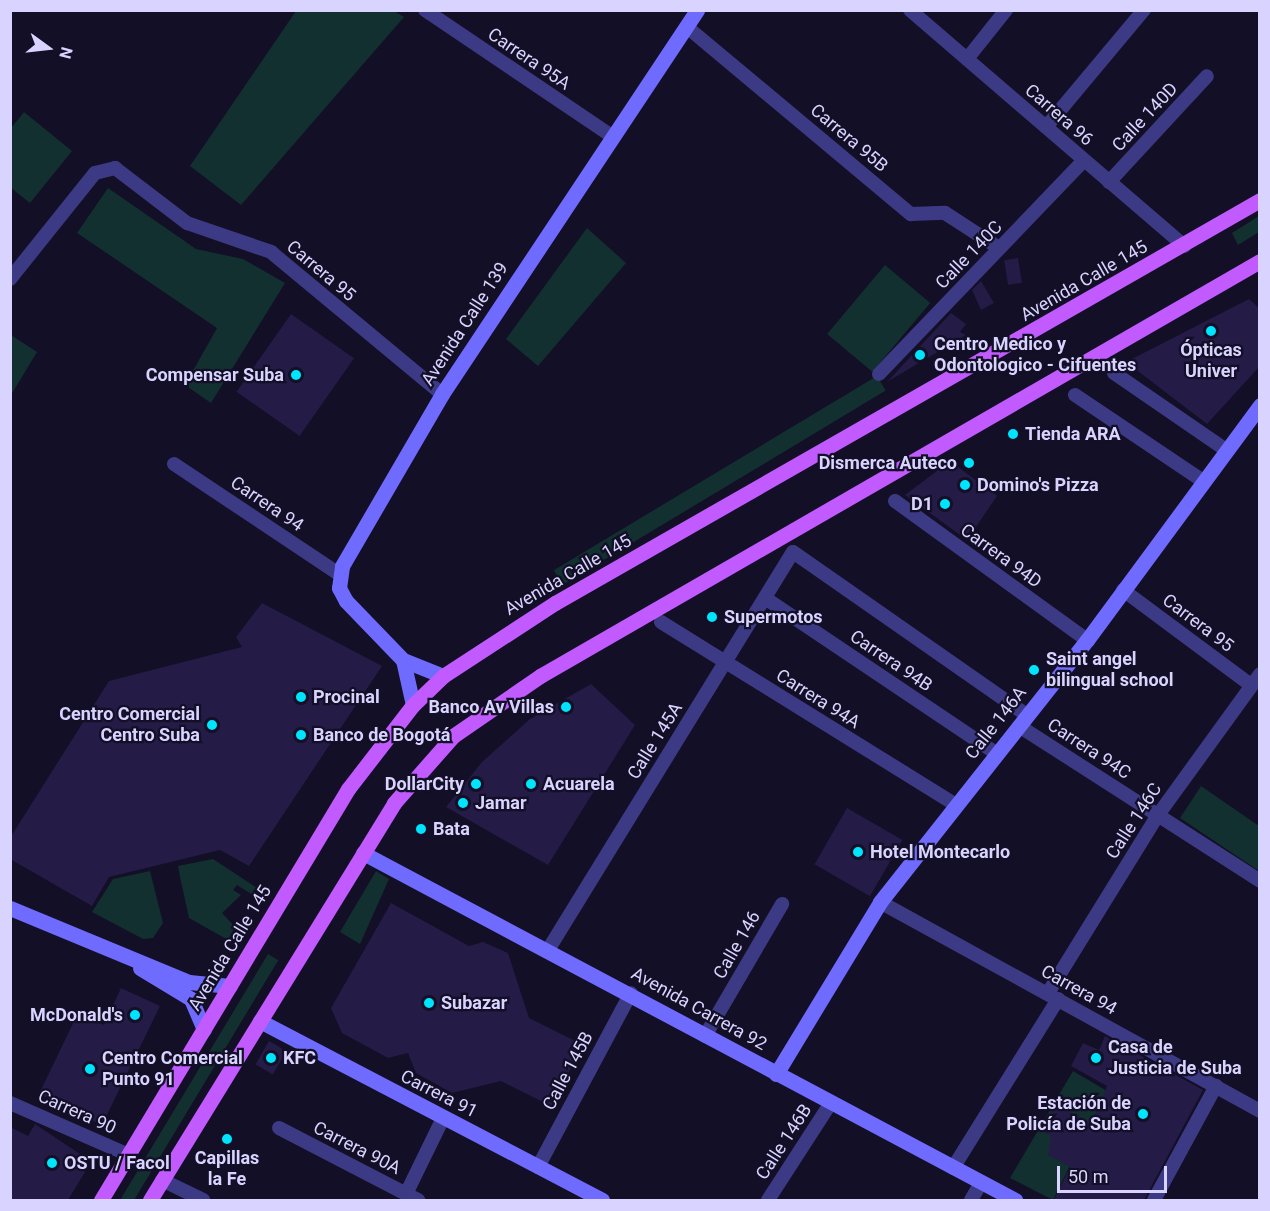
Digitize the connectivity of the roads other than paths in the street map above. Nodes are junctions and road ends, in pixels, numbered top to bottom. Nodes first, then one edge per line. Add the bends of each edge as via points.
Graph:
1 (425, 10) edge
2 (698, 10) edge
3 (910, 10) edge
4 (1006, 10) edge
5 (1144, 10) edge
6 (687, 27) junction
7 (967, 59) junction
8 (1207, 76) dead end
9 (1046, 127) junction
10 (612, 137) junction
11 (1084, 160) junction
12 (1109, 182) junction
13 (1260, 200) edge
14 (1184, 246) junction
15 (999, 248) junction
16 (1260, 261) edge
17 (10, 279) edge
18 (1114, 373) dead end
19 (879, 374) dead end
20 (442, 394) junction
21 (1074, 395) dead end
22 (1260, 405) edge
23 (1226, 450) junction
24 (174, 465) dead end
25 (1203, 481) junction
26 (895, 501) dead end
27 (793, 552) joint
28 (339, 574) junction
29 (1124, 590) junction
30 (765, 598) junction
31 (661, 622) dead end
32 (1087, 640) junction
33 (403, 660) junction
34 (725, 662) junction
35 (442, 676) junction
36 (1255, 679) edge
37 (413, 705) junction
38 (1023, 720) junction
39 (997, 754) junction
40 (956, 805) junction
41 (1158, 815) junction
42 (363, 853) junction
43 (1260, 881) edge
44 (880, 902) junction
45 (782, 904) dead end
46 (10, 909) edge
47 (548, 950) junction
48 (127, 959) junction
49 (230, 986) junction
50 (631, 993) junction
51 (1053, 996) junction
52 (260, 1021) junction
53 (204, 1029) junction
54 (705, 1036) junction
55 (776, 1074) junction
56 (1216, 1086) junction
57 (10, 1103) edge
58 (830, 1104) junction
59 (1260, 1110) edge
60 (443, 1118) junction
61 (279, 1128) dead end
62 (129, 1155) junction
63 (538, 1167) junction
64 (952, 1168) junction
65 (162, 1180) junction
66 (981, 1183) junction
67 (412, 1197) edge
68 (101, 1200) edge
69 (150, 1200) edge
70 (203, 1200) edge
71 (602, 1200) edge
72 (768, 1200) edge
73 (971, 1200) edge
74 (1015, 1200) edge
75 (1154, 1200) edge

1 - 10 street, Carrera 95A
2 - 6 main road, Avenida Calle 139
3 - 7 street, Carrera 96
4 - 7 street
5 - 9 street
6 - 10 main road, Avenida Calle 139
6 - 15 street, Carrera 95B via 911,214 945,213
7 - 9 street, Carrera 96
8 - 12 street, Calle 140D
9 - 11 street, Carrera 96
10 - 20 main road, Avenida Calle 139
11 - 12 street, Carrera 96
11 - 15 street, Calle 140C
12 - 14 street, Carrera 96
13 - 14 main road, Avenida Calle 145
14 - 35 main road, Avenida Calle 145 via 579,590
15 - 19 street, Calle 140C
16 - 42 main road via 484,711 411,781
17 - 20 street, Carrera 95 via 101,168 115,168 194,226 271,252
18 - 23 street
20 - 28 main road, Avenida Calle 139 via 359,529
21 - 25 street
22 - 23 main road, Calle 146A
23 - 25 main road, Calle 146A
24 - 28 street, Carrera 94
25 - 29 main road, Calle 146A
26 - 32 street, Carrera 94D
27 - 30 street, Calle 145A
27 - 38 street, Carrera 94C
28 - 33 main road via 346,601
29 - 32 main road, Calle 146A
29 - 36 street, Carrera 95
30 - 34 street, Calle 145A
30 - 39 street, Carrera 94B
31 - 34 street, Carrera 94A
32 - 38 main road, Calle 146A
33 - 35 main road
33 - 37 main road
34 - 40 street, Carrera 94A
34 - 47 street, Calle 145A
35 - 37 main road, Avenida Calle 145
36 - 41 street, Calle 146C
37 - 49 main road, Avenida Calle 145 via 348,789
38 - 39 main road, Calle 146A
38 - 41 street, Carrera 94C
39 - 40 main road, Calle 146A
40 - 44 main road, Calle 146A
41 - 43 street, Carrera 94C
41 - 51 street, Calle 146C
42 - 47 main road, Avenida Carrera 92
42 - 52 main road
44 - 51 street, Carrera 94
44 - 55 main road, Calle 146A
45 - 54 street, Calle 146
46 - 48 main road
47 - 50 main road, Avenida Carrera 92
48 - 49 main road via 200,986
48 - 53 main road via 191,999
49 - 53 main road, Avenida Calle 145
50 - 54 main road, Avenida Carrera 92
50 - 63 street, Calle 145B
51 - 56 street, Carrera 94
51 - 64 street, Calle 146C
52 - 60 main road, Carrera 91
52 - 65 main road
53 - 62 main road, Avenida Calle 145
54 - 55 main road, Avenida Carrera 92
55 - 58 main road, Avenida Carrera 92
56 - 59 street, Carrera 94
56 - 75 street
57 - 62 street, Carrera 90
58 - 64 main road, Avenida Carrera 92
58 - 72 street, Calle 146B
60 - 63 main road, Carrera 91
60 - 67 street
61 - 67 street, Carrera 90A
62 - 68 main road, Avenida Calle 145
63 - 71 main road, Carrera 91
64 - 66 main road, Avenida Carrera 92
65 - 69 main road
65 - 70 street
66 - 73 street
66 - 74 main road, Avenida Carrera 92

